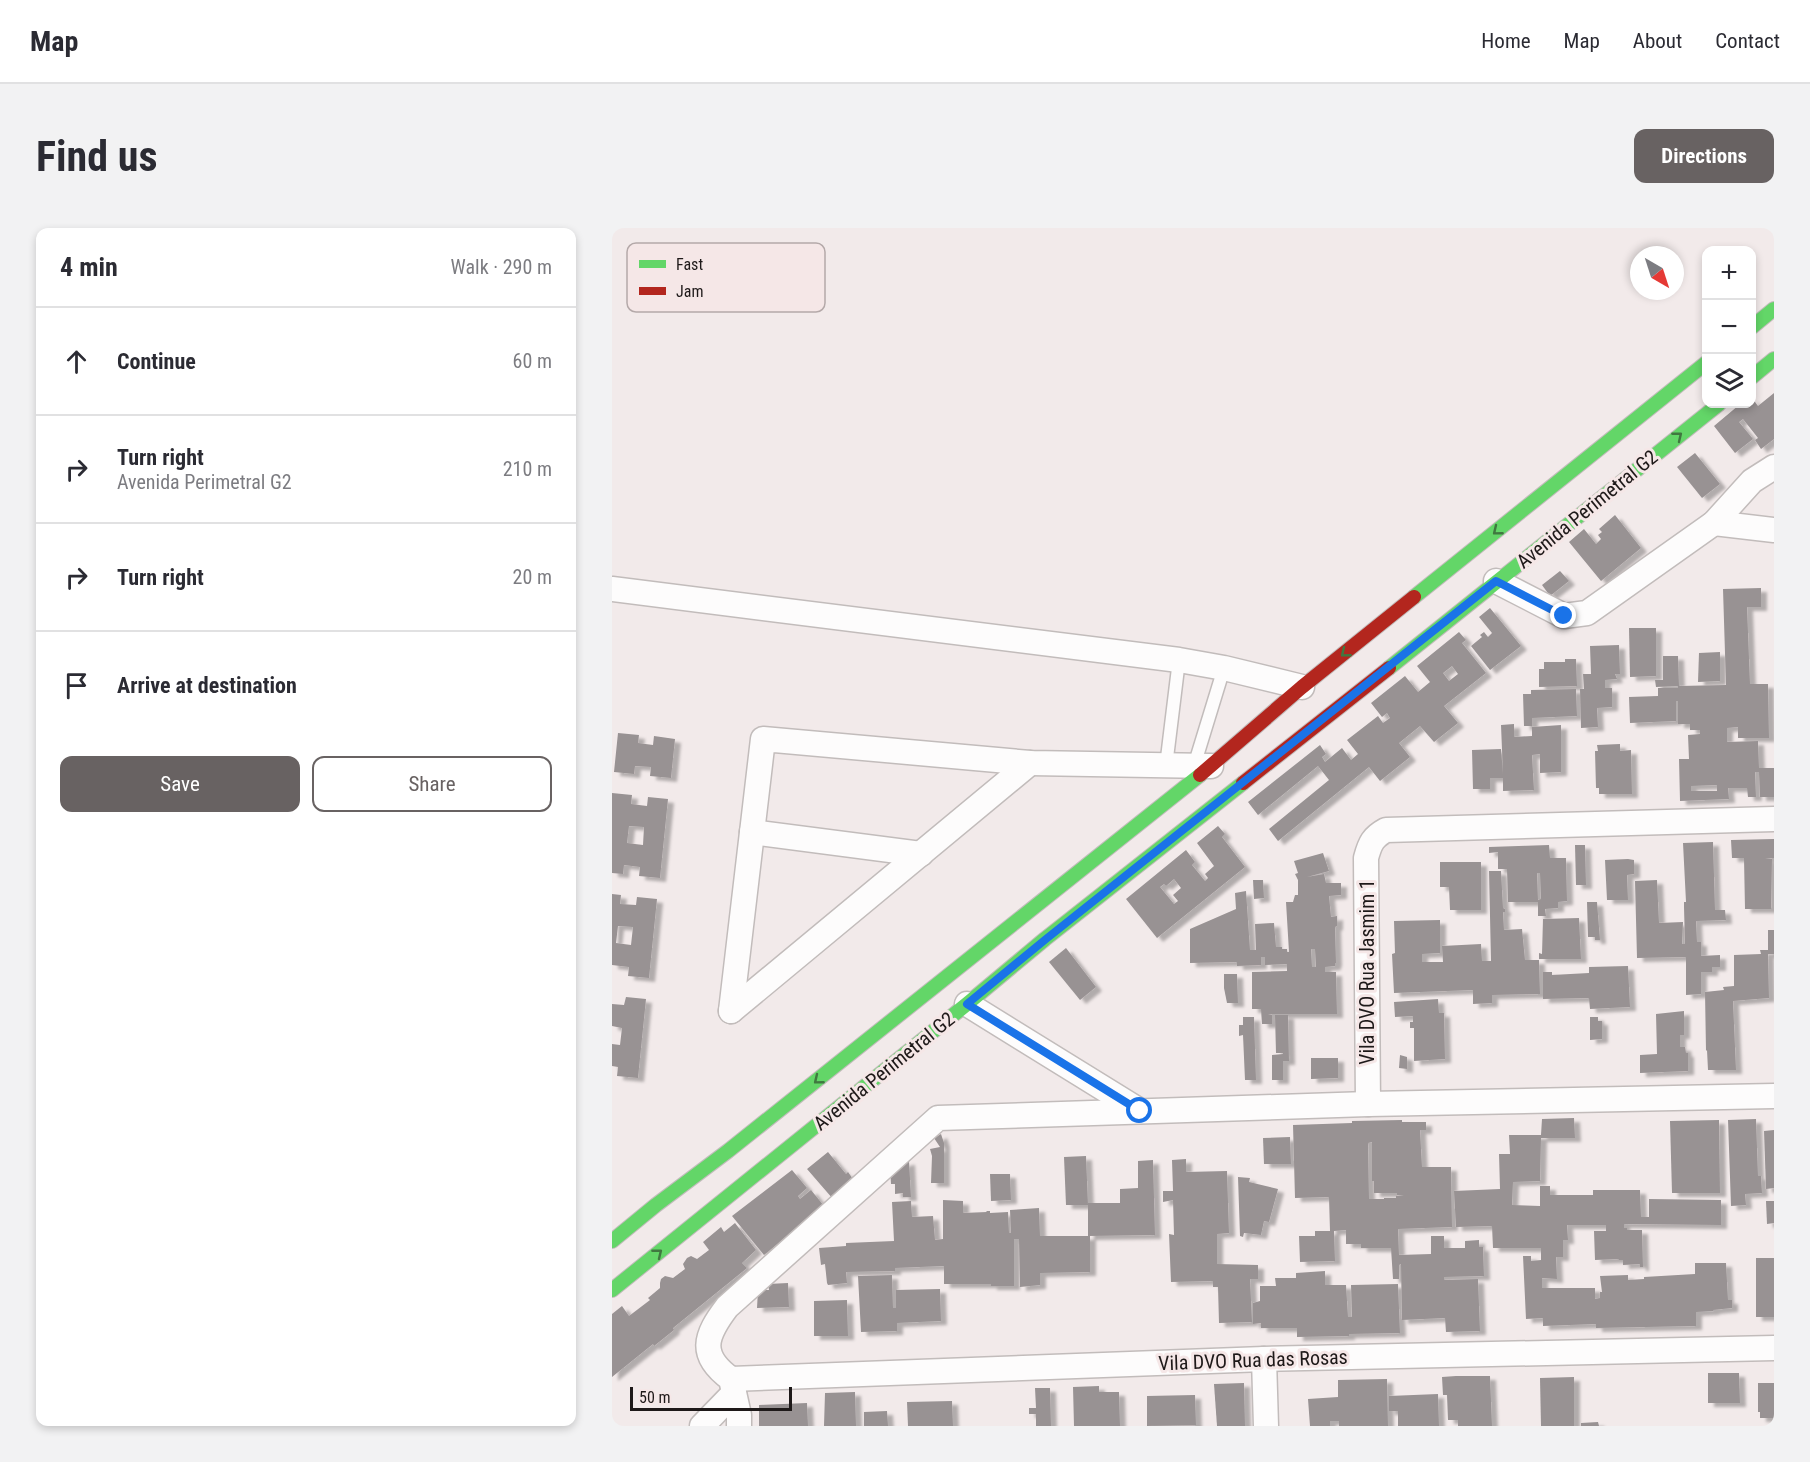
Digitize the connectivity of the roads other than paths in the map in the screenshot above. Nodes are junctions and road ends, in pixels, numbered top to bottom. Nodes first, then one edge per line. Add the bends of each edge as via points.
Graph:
1 (1774, 309) edge
2 (1774, 321) edge
3 (1756, 324) edge
4 (1756, 336) edge
5 (1774, 359) edge
6 (1702, 367) edge
7 (1756, 374) edge
8 (1702, 380) edge
9 (1714, 408) edge
10 (1774, 467) edge
11 (1714, 523) junction
12 (1774, 530) edge
13 (1496, 581) junction
14 (612, 589) edge
15 (1179, 660) junction
16 (1224, 668) junction
17 (1302, 687) junction
18 (1030, 763) junction
19 (1166, 766) junction
20 (1203, 766) junction
21 (1774, 819) edge
22 (752, 832) junction
23 (921, 854) junction
24 (1036, 926) junction
25 (967, 1004) junction
26 (1774, 1096) edge
27 (1368, 1104) junction
28 (1140, 1111) junction
29 (612, 1241) edge
30 (612, 1260) edge
31 (612, 1290) edge
32 (1774, 1348) edge
33 (1264, 1359) junction
34 (733, 1386) junction
35 (702, 1426) edge
36 (739, 1426) edge
37 (1266, 1426) edge

1 - 3 street
2 - 4 street
5 - 7 street
6 -> 17 street, Avenida Perimetral G2
8 - 24 street
13 -> 9 street, Avenida Perimetral G2
10 - 11 street via 1752,481
11 - 12 street
11 - 13 street via 1587,613 1564,616
13 - 24 street, Avenida Perimetral G2
14 - 15 street
15 - 16 street
15 - 19 lane
16 - 17 street
16 - 20 lane
17 - 20 street, Avenida Perimetral G2
18 - 19 street
18 - 22 street via 763,740
18 - 23 street
19 - 20 street
20 - 24 street, Avenida Perimetral G2
21 - 27 street, Vila DVO Rua Jasmim 1 via 1386,830 1374,836 1366,858
22 - 23 street
22 - 23 street via 731,1011
24 - 25 street, Avenida Perimetral G2
24 -> 29 street, Avenida Perimetral G2 via 728,1151
24 - 30 street
25 - 28 street
31 -> 25 street, Avenida Perimetral G2
26 - 27 street
27 - 28 street
28 - 34 street via 938,1118 727,1307 710,1333 708,1346 711,1360
32 - 33 street, Vila DVO Rua das Rosas
33 - 34 street, Vila DVO Rua das Rosas
33 - 37 street
34 - 35 street
34 - 36 street

